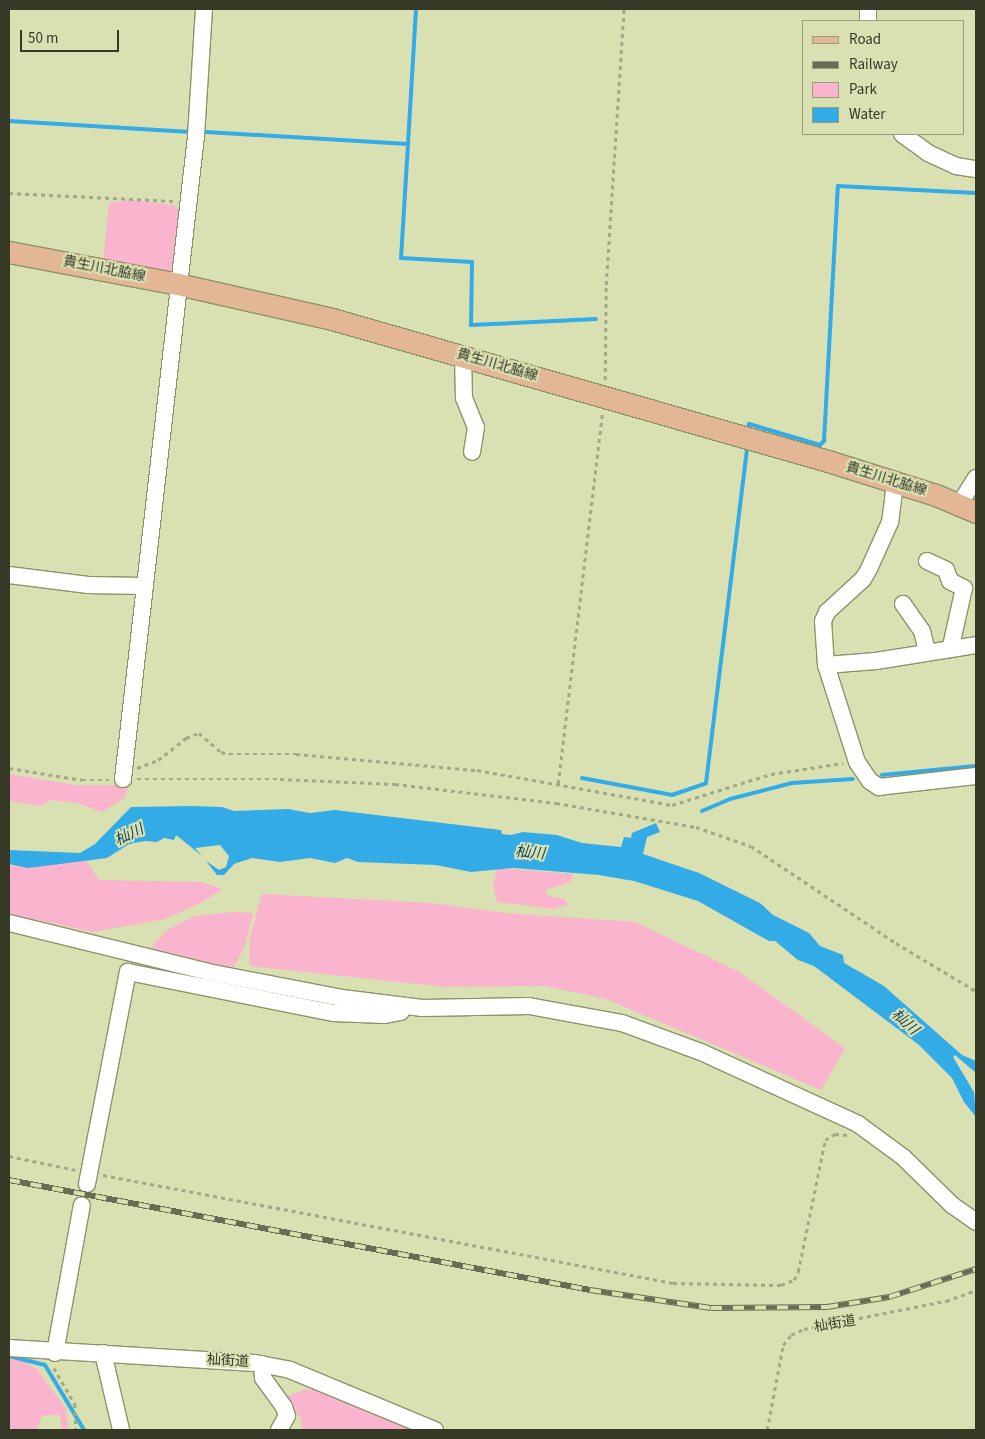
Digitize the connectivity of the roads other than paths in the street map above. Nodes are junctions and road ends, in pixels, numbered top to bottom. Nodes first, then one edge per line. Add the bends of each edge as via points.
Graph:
1 (204, 9) edge
2 (904, 135) edge
3 (976, 169) edge
4 (9, 252) edge
5 (178, 284) junction
6 (463, 355) junction
7 (472, 452) dead end
8 (976, 478) edge
9 (894, 483) junction
10 (968, 508) edge
11 (927, 561) dead end
12 (9, 575) edge
13 (144, 586) junction
14 (903, 604) dead end
15 (976, 645) edge
16 (951, 646) junction
17 (928, 651) junction
18 (826, 665) junction
19 (124, 773) road end
20 (976, 776) edge
21 (9, 923) edge
22 (422, 1008) junction
23 (88, 1178) road end
24 (82, 1205) dead end
25 (976, 1222) edge
26 (9, 1348) edge
27 (102, 1353) junction
28 (53, 1357) junction
29 (262, 1364) junction
30 (121, 1430) edge
31 (279, 1430) edge
32 (435, 1430) edge

1 - 5 street via 196,136
2 - 3 street via 956,166
4 - 5 main road, 貴生川北脇線
5 - 6 main road, 貴生川北脇線 via 323,316
5 - 13 street
6 - 7 street via 464,398 476,427
6 - 9 main road, 貴生川北脇線
8 - 10 street
9 - 10 main road, 貴生川北脇線
9 - 18 street via 890,522 869,569 863,579 826,612 823,620
11 - 16 street via 946,570 950,581 964,588
12 - 13 street via 88,585
13 - 19 street
14 - 17 street via 922,631
15 - 16 street
16 - 17 street
17 - 18 street via 876,661
18 - 20 street via 857,762 870,781 879,787
21 - 22 street via 208,972 342,998
22 - 23 street via 385,1015 333,1013 128,972
22 - 25 street via 529,1006 579,1013 622,1023 701,1052 858,1124 904,1157 952,1205
24 - 28 street
26 - 28 street, 杣街道
27 - 28 street, 杣街道
27 - 29 street, 杣街道
27 - 30 street
29 - 31 street via 263,1378 284,1407 286,1416
29 - 32 street, 杣街道 via 290,1370

